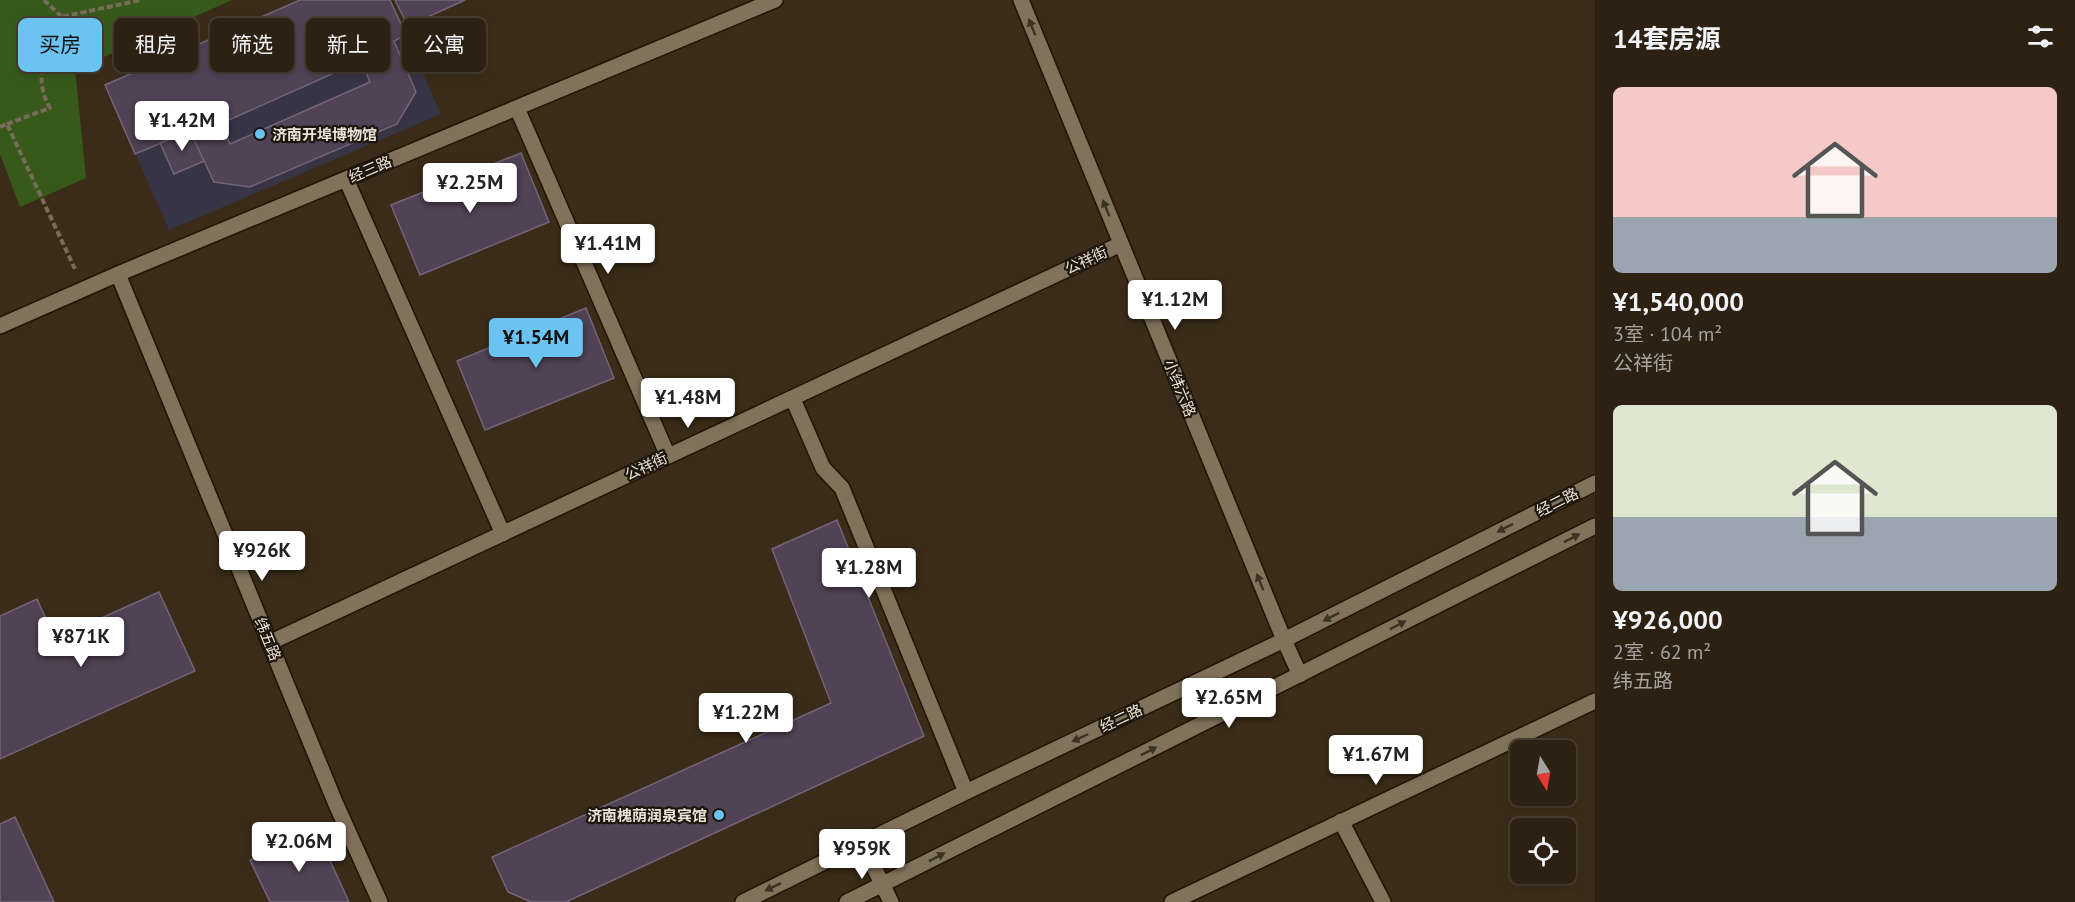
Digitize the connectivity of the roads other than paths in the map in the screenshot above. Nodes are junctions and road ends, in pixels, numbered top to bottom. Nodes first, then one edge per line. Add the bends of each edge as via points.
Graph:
1 (775, 0) edge
2 (1021, 0) edge
3 (517, 108) junction
4 (346, 179) junction
5 (1121, 244) junction
6 (118, 274) junction
7 (0, 326) edge
8 (793, 399) junction
9 (668, 456) junction
10 (1595, 483) edge
11 (1595, 526) edge
12 (503, 534) junction
13 (1284, 640) junction
14 (269, 643) junction
15 (1300, 675) junction
16 (1595, 701) edge
17 (966, 792) junction
18 (1341, 821) junction
19 (862, 843) junction
20 (882, 885) junction
21 (380, 902) edge
22 (743, 902) edge
23 (847, 902) edge
24 (891, 902) edge
25 (1172, 902) edge
26 (1383, 902) edge

1 - 3 street, 经三路
5 -> 2 street, 小纬六路
3 - 4 street, 经三路
3 - 9 street
4 - 6 street, 经三路
4 - 12 street
5 - 8 street, 公祥街
13 -> 5 street, 小纬六路
6 - 7 street, 经三路
6 - 14 street, 纬五路
8 - 9 street, 公祥街
8 - 17 street via 823,468 842,488
9 - 12 street, 公祥街
10 -> 13 street, 经二路
15 -> 11 street
12 - 14 street, 公祥街
13 - 15 street, 小纬六路
13 -> 17 street, 经二路
14 - 21 street, 纬五路
20 -> 15 street
16 - 18 street
17 - 19 street, 经二路
18 - 25 street
18 - 26 street
19 - 20 street
19 -> 22 street, 经二路
20 - 23 street
20 - 24 street

